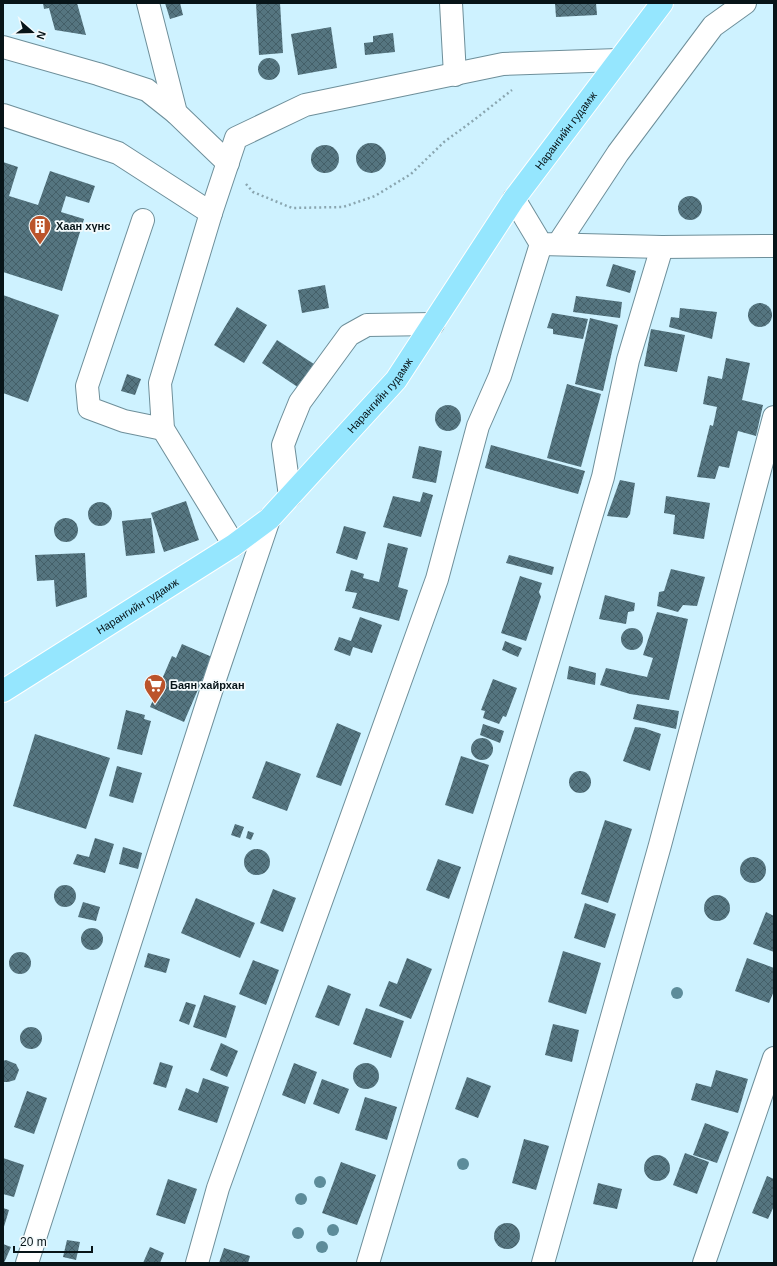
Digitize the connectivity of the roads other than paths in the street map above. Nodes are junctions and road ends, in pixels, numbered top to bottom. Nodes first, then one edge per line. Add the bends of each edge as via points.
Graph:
1 (148, 3) edge
2 (452, 3) edge
3 (662, 3) edge
4 (745, 3) edge
5 (3, 47) edge
6 (618, 60) junction
7 (455, 74) junction
8 (176, 113) junction
9 (3, 115) edge
10 (228, 163) junction
11 (514, 199) junction
12 (211, 213) junction
13 (143, 220) dead end
14 (550, 244) junction
15 (774, 246) edge
16 (662, 247) junction
17 (433, 324) junction
18 (774, 417) edge
19 (163, 429) junction
20 (290, 496) junction
21 (269, 519) junction
22 (234, 545) junction
23 (3, 691) edge
24 (774, 1058) edge
25 (27, 1263) edge
26 (197, 1263) edge
27 (368, 1263) edge
28 (543, 1263) edge
29 (704, 1263) edge

1 - 8 street
2 - 7 street
3 - 6 main road, Нарангийн гудамж
4 - 14 street via 713,26
5 - 8 street via 146,90
6 - 7 street via 502,64
6 - 11 main road, Нарангийн гудамж
7 - 10 street via 305,105 236,138
8 - 10 street
9 - 12 street via 118,153
10 - 12 street
11 - 14 street
11 - 17 main road, Нарангийн гудамж
12 - 19 street via 160,383
13 - 19 street via 88,386 89,408 124,421
14 - 16 street
14 - 26 street via 500,376 478,426 437,579 218,1188
15 - 16 street
16 - 27 street via 628,360 603,477
17 - 20 main road, Нарангийн гудамж via 396,380
17 - 20 street via 368,325 349,335 300,402 283,445
18 - 28 street via 660,845
19 - 22 street
20 - 21 main road, Нарангийн гудамж
21 - 22 main road, Нарангийн гудамж
21 - 25 street
22 - 23 main road, Нарангийн гудамж
24 - 29 street

